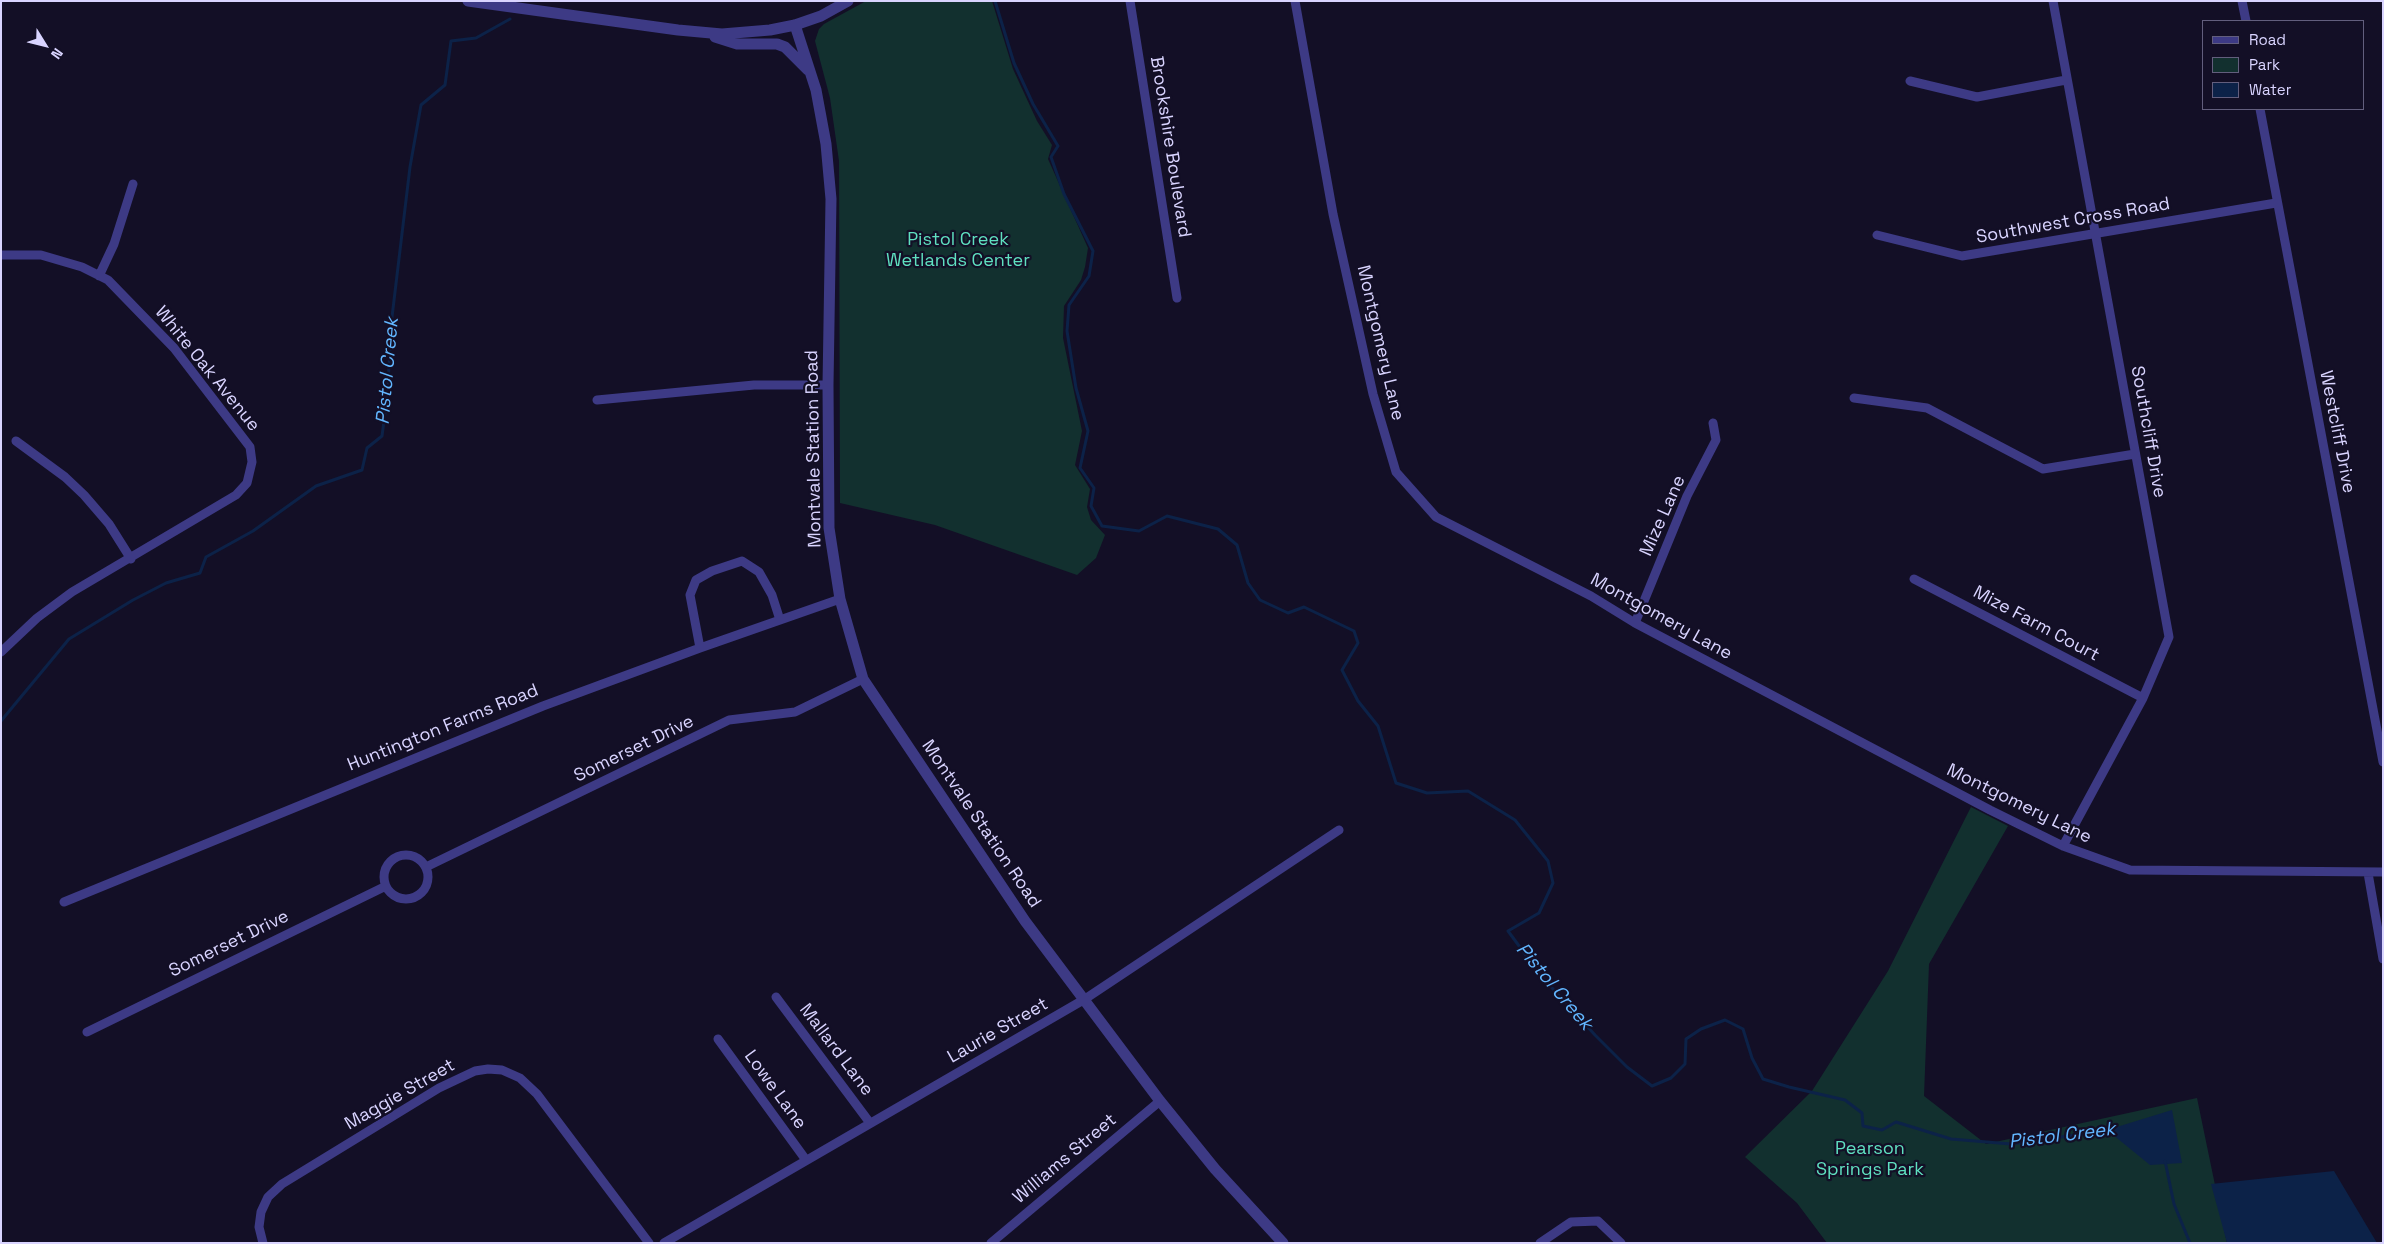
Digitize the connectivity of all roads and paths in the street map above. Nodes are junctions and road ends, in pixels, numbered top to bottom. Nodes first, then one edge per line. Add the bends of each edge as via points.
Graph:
1 (468, 1) edge
2 (848, 1) edge
3 (1130, 1) edge
4 (1295, 1) edge
5 (2053, 1) edge
6 (2242, 1) edge
7 (2246, 20) edge
8 (795, 25) junction
9 (704, 33) junction
10 (810, 72) junction
11 (1910, 80) dead end
12 (2066, 80) junction
13 (2260, 110) edge
14 (133, 184) dead end
15 (2276, 203) junction
16 (2095, 232) junction
17 (1877, 235) dead end
18 (1, 254) edge
19 (99, 276) junction
20 (1177, 298) dead end
21 (828, 385) junction
22 (1854, 398) dead end
23 (597, 400) dead end
24 (1713, 423) dead end
25 (16, 441) dead end
26 (2135, 454) junction
27 (131, 558) junction
28 (1914, 579) dead end
29 (840, 599) junction
30 (780, 620) junction
31 (1635, 623) junction
32 (700, 648) junction
33 (1, 652) edge
34 (863, 680) junction
35 (2143, 698) junction
36 (2383, 762) edge
37 (1338, 830) dead end
38 (2064, 846) junction
39 (426, 867) junction
40 (2383, 872) edge
41 (2368, 873) junction
42 (386, 886) junction
43 (64, 902) dead end
44 (2383, 958) edge
45 (776, 997) dead end
46 (1085, 999) junction
47 (87, 1032) dead end
48 (718, 1039) dead end
49 (1160, 1100) junction
50 (870, 1123) junction
51 (806, 1160) junction
52 (264, 1243) edge
53 (650, 1243) edge
54 (664, 1243) edge
55 (991, 1243) edge
56 (1283, 1243) edge
57 (1540, 1243) edge
58 (1621, 1243) edge

1 - 9 street
2 - 8 street via 821,16
3 - 20 street, Brookshire Boulevard
4 - 31 street, Montgomery Lane via 1333,214 1373,394 1396,472 1436,517 1590,596
5 - 12 street, Southcliff Drive
6 - 7 street
8 - 9 street via 740,33
8 - 10 street, Montvale Station Road
9 - 10 street via 737,44 777,44
10 - 21 street, Montvale Station Road via 826,144 831,199
11 - 12 street via 1976,97
12 - 16 street, Southcliff Drive
13 - 15 street, Westcliff Drive
14 - 19 street via 114,244
15 - 16 street, Southwest Cross Road
15 - 36 street, Westcliff Drive
16 - 17 street, Southwest Cross Road via 1962,256
16 - 26 street, Southcliff Drive
18 - 19 street, White Oak Avenue via 41,255 82,267
19 - 27 street, White Oak Avenue via 126,297 174,348 250,447 252,462 247,483 236,495
21 - 23 street via 754,385
21 - 29 street, Montvale Station Road via 829,528
22 - 26 street via 1927,408 2043,469
24 - 31 street, Mize Lane via 1716,440 1687,496
25 - 27 street via 65,477 84,496 109,524
26 - 35 street, Southcliff Drive via 2170,637
27 - 33 street, White Oak Avenue via 72,592 37,618
28 - 35 street, Mize Farm Court
29 - 30 street, Huntington Farms Road
29 - 34 street, Montvale Station Road
30 - 32 street, Huntington Farms Road
30 - 32 street via 772,595 759,572 742,562 712,571 696,580 690,595
31 - 38 street, Montgomery Lane
32 - 43 street, Huntington Farms Road via 498,724
34 - 39 street, Somerset Drive via 795,712 729,720
34 - 46 street, Montvale Station Road via 1025,921
35 - 38 street, Southcliff Drive
37 - 46 street, Laurie Street
38 - 41 street, Montgomery Lane via 2130,870
39 - 42 street via 408,855 397,857 388,865 384,875
39 - 42 street via 428,879 424,890 415,898 404,900 393,895
40 - 41 street, Montgomery Lane
41 - 44 street
42 - 47 street, Somerset Drive
45 - 50 street, Mallard Lane
46 - 49 street, Montvale Station Road
46 - 50 street, Laurie Street
48 - 51 street, Lowe Lane
49 - 55 street, Williams Street
49 - 56 street, Montvale Station Road via 1215,1169
50 - 51 street, Laurie Street
51 - 54 street, Laurie Street
52 - 53 street, Maggie Street via 259,1227 260,1212 268,1197 282,1184 438,1088 475,1071 488,1069 502,1070 520,1078 537,1094
57 - 58 street via 1571,1222 1598,1221

